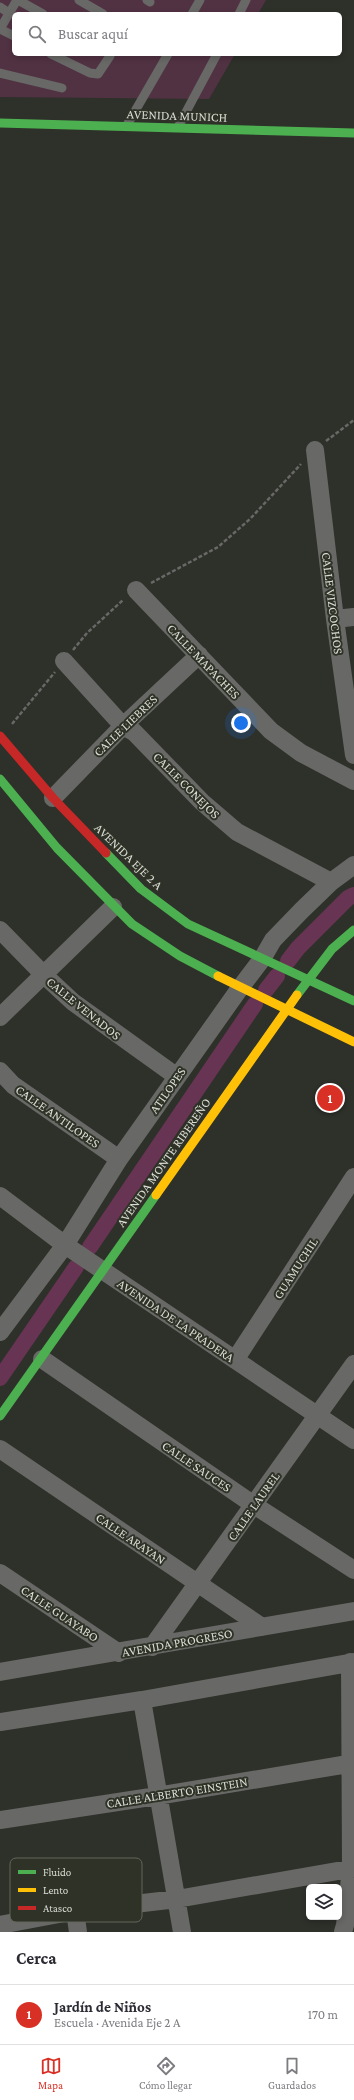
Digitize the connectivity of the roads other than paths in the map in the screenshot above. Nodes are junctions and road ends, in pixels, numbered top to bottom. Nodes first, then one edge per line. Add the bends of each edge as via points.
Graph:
1 (18, 0) edge
2 (79, 0) edge
3 (200, 0) edge
4 (246, 0) edge
5 (0, 7) edge
6 (39, 12) edge
7 (100, 12) edge
8 (193, 12) edge
9 (239, 12) edge
10 (9, 13) junction
11 (0, 29) edge
12 (12, 35) edge
13 (55, 56) edge
14 (110, 56) edge
15 (167, 56) edge
16 (216, 56) edge
17 (0, 73) edge
18 (62, 88) dead end
19 (0, 123) edge
20 (126, 126) junction
21 (177, 128) junction
22 (354, 133) edge
23 (315, 450) road end
24 (136, 590) road end
25 (354, 617) edge
26 (335, 620) junction
27 (199, 655) junction
28 (64, 661) road end
29 (123, 726) junction
30 (0, 736) edge
31 (354, 755) edge
32 (0, 779) edge
33 (354, 781) edge
34 (53, 798) junction
35 (354, 866) edge
36 (331, 882) junction
37 (113, 907) junction
38 (0, 930) edge
39 (354, 930) edge
40 (262, 959) junction
41 (44, 976) junction
42 (308, 980) junction
43 (240, 988) junction
44 (354, 1001) edge
45 (286, 1009) junction
46 (0, 1017) edge
47 (354, 1042) edge
48 (0, 1071) edge
49 (176, 1076) junction
50 (119, 1159) junction
51 (354, 1177) edge
52 (0, 1196) edge
53 (65, 1245) junction
54 (103, 1271) junction
55 (1, 1329) edge
56 (42, 1359) junction
57 (235, 1360) junction
58 (354, 1364) edge
59 (0, 1416) edge
60 (317, 1416) junction
61 (354, 1440) edge
62 (0, 1449) edge
63 (254, 1504) junction
64 (354, 1570) edge
65 (0, 1573) edge
66 (198, 1582) junction
67 (354, 1611) edge
68 (262, 1627) junction
69 (152, 1647) junction
70 (119, 1652) junction
71 (352, 1662) edge
72 (0, 1672) edge
73 (142, 1700) junction
74 (0, 1722) edge
75 (352, 1764) edge
76 (157, 1796) junction
77 (0, 1820) edge
78 (353, 1868) edge
79 (177, 1899) junction
80 (142, 1903) edge
81 (17, 1922) edge
82 (76, 1922) edge
83 (0, 1925) edge
84 (78, 1932) edge
85 (182, 1932) edge
86 (343, 1932) edge

1 - 6 lane
1 - 10 lane
2 - 7 lane
3 - 8 lane
4 - 9 lane
5 - 10 lane
10 - 11 lane
11 - 12 lane
13 - 14 lane via 90,73 98,74
15 - 20 lane
16 - 21 lane
17 - 18 lane
19 - 20 street, AVENIDA MUNICH
20 - 21 street, AVENIDA MUNICH
21 - 22 street, AVENIDA MUNICH
23 - 26 street, CALLE VIZCOCHOS
24 - 27 street, CALLE MAPACHES
25 - 26 street
26 - 31 street, CALLE VIZCOCHOS
27 - 29 street, CALLE LIEBRES
27 - 33 street, CALLE MAPACHES via 271,731 301,754
28 - 29 street, CALLE CONEJOS
29 - 34 street, CALLE LIEBRES
29 - 36 street, CALLE CONEJOS via 134,732 202,802 237,832
30 - 34 street, AVENIDA EJE 2 A
32 - 37 street via 57,848
34 - 40 street, AVENIDA EJE 2 A via 141,889 188,924
35 - 36 street, ATILOPES
36 - 40 street, ATILOPES via 273,940
37 - 41 street
37 - 43 street via 156,941
38 - 41 street, CALLE VENADOS
39 - 42 street, AVENIDA MONTE RIBEREÑO via 332,949
40 - 42 street, AVENIDA EJE 2 A
40 - 43 street, ATILOPES
41 - 46 street
41 - 49 street, CALLE VENADOS via 96,1019
42 - 44 street, AVENIDA EJE 2 A
42 - 45 street, AVENIDA MONTE RIBEREÑO
43 - 45 street
43 - 49 street, ATILOPES
45 - 47 street
45 - 54 street, AVENIDA MONTE RIBEREÑO
48 - 50 street, CALLE ANTILOPES via 14,1084
49 - 50 street, ATILOPES
50 - 53 street, ATILOPES
51 - 57 street, GUAMUCHIL
52 - 53 street, AVENIDA DE LA PRADERA
53 - 54 street, AVENIDA DE LA PRADERA
53 - 55 street, ATILOPES
54 - 56 street, AVENIDA MONTE RIBEREÑO
54 - 57 street, AVENIDA DE LA PRADERA
56 - 59 street, AVENIDA MONTE RIBEREÑO
56 - 63 street, CALLE SAUCES
57 - 60 street, AVENIDA DE LA PRADERA
58 - 60 street, CALLE LAUREL
60 - 61 street, AVENIDA DE LA PRADERA
60 - 63 street, CALLE LAUREL
62 - 66 street, CALLE ARAYAN
63 - 64 street, CALLE SAUCES
63 - 66 street, CALLE LAUREL
65 - 70 street, CALLE GUAYABO
66 - 68 street, CALLE ARAYAN
66 - 69 street, CALLE LAUREL
67 - 68 street, AVENIDA PROGRESO
68 - 69 street, AVENIDA PROGRESO
69 - 70 street, AVENIDA PROGRESO
70 - 72 street, AVENIDA PROGRESO
71 - 73 street
71 - 75 street
73 - 74 street
73 - 76 street
75 - 76 street, CALLE ALBERTO EINSTEIN
75 - 78 street
76 - 77 street, CALLE ALBERTO EINSTEIN
76 - 79 street
78 - 79 street
78 - 86 street
79 - 80 street
79 - 85 street
81 - 83 street
82 - 84 street

